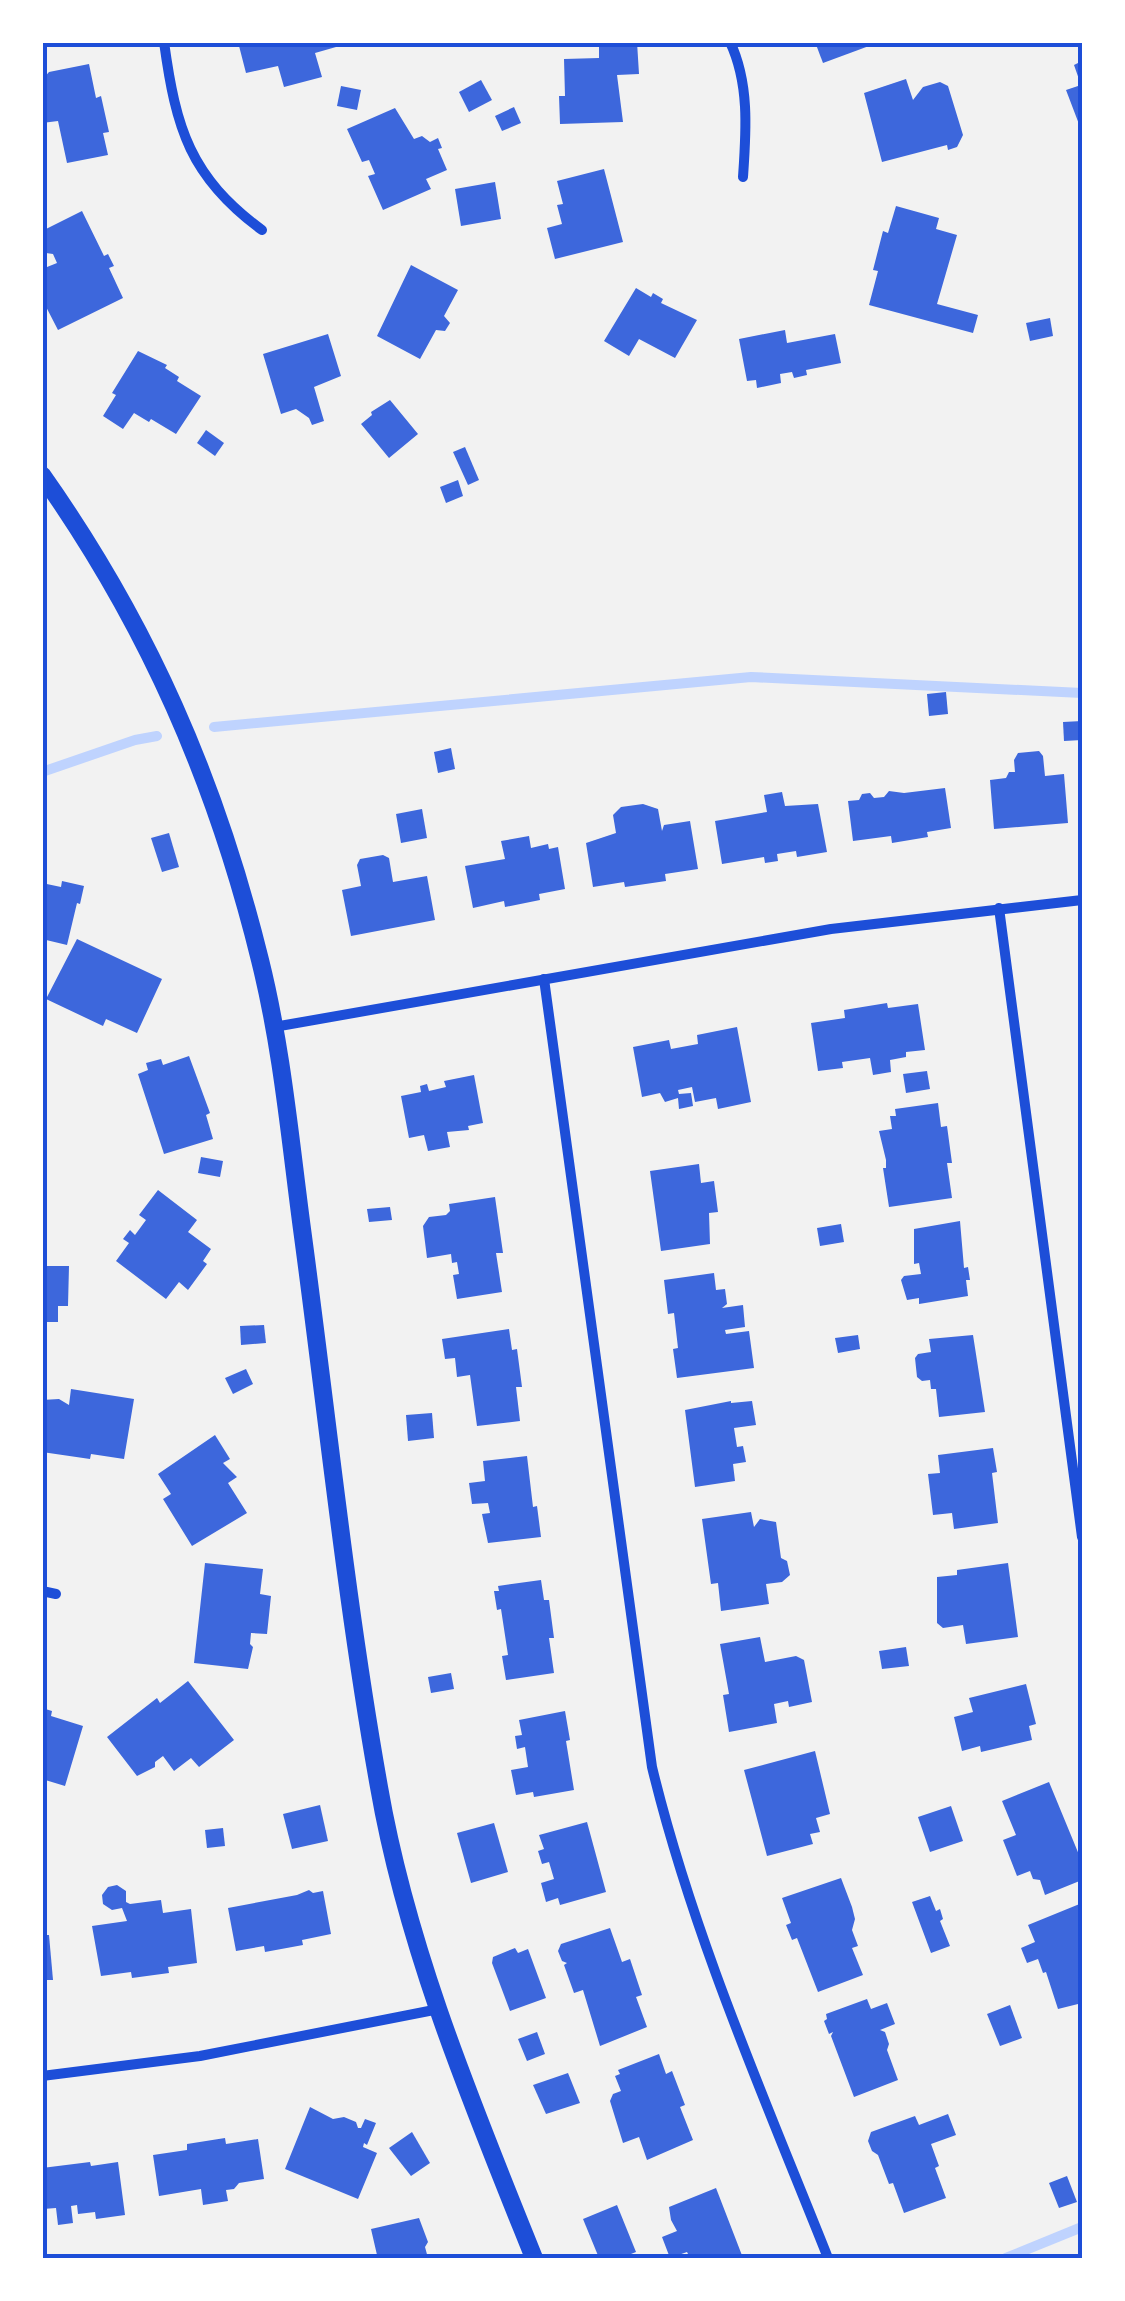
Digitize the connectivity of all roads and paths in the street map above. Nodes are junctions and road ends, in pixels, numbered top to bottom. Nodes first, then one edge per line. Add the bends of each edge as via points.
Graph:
1 (164, 42) edge
2 (730, 42) edge
3 (743, 178) dead end
4 (262, 230) dead end
5 (42, 475) edge
6 (1082, 900) edge
7 (999, 908) junction
8 (544, 980) junction
9 (274, 1026) junction
10 (1082, 1537) edge
11 (42, 1591) edge
12 (56, 1594) dead end
13 (439, 2009) junction
14 (42, 2076) edge
15 (534, 2258) edge
16 (828, 2258) edge

1 - 4 street via 186,141 218,193
2 - 3 street via 747,123
5 - 9 street via 116,586 199,761
6 - 7 street
7 - 8 street via 831,929
7 - 10 street
8 - 9 street
8 - 16 street via 652,1767 709,1955
9 - 13 street via 379,1791
11 - 12 street
13 - 14 street via 200,2056
13 - 15 street

